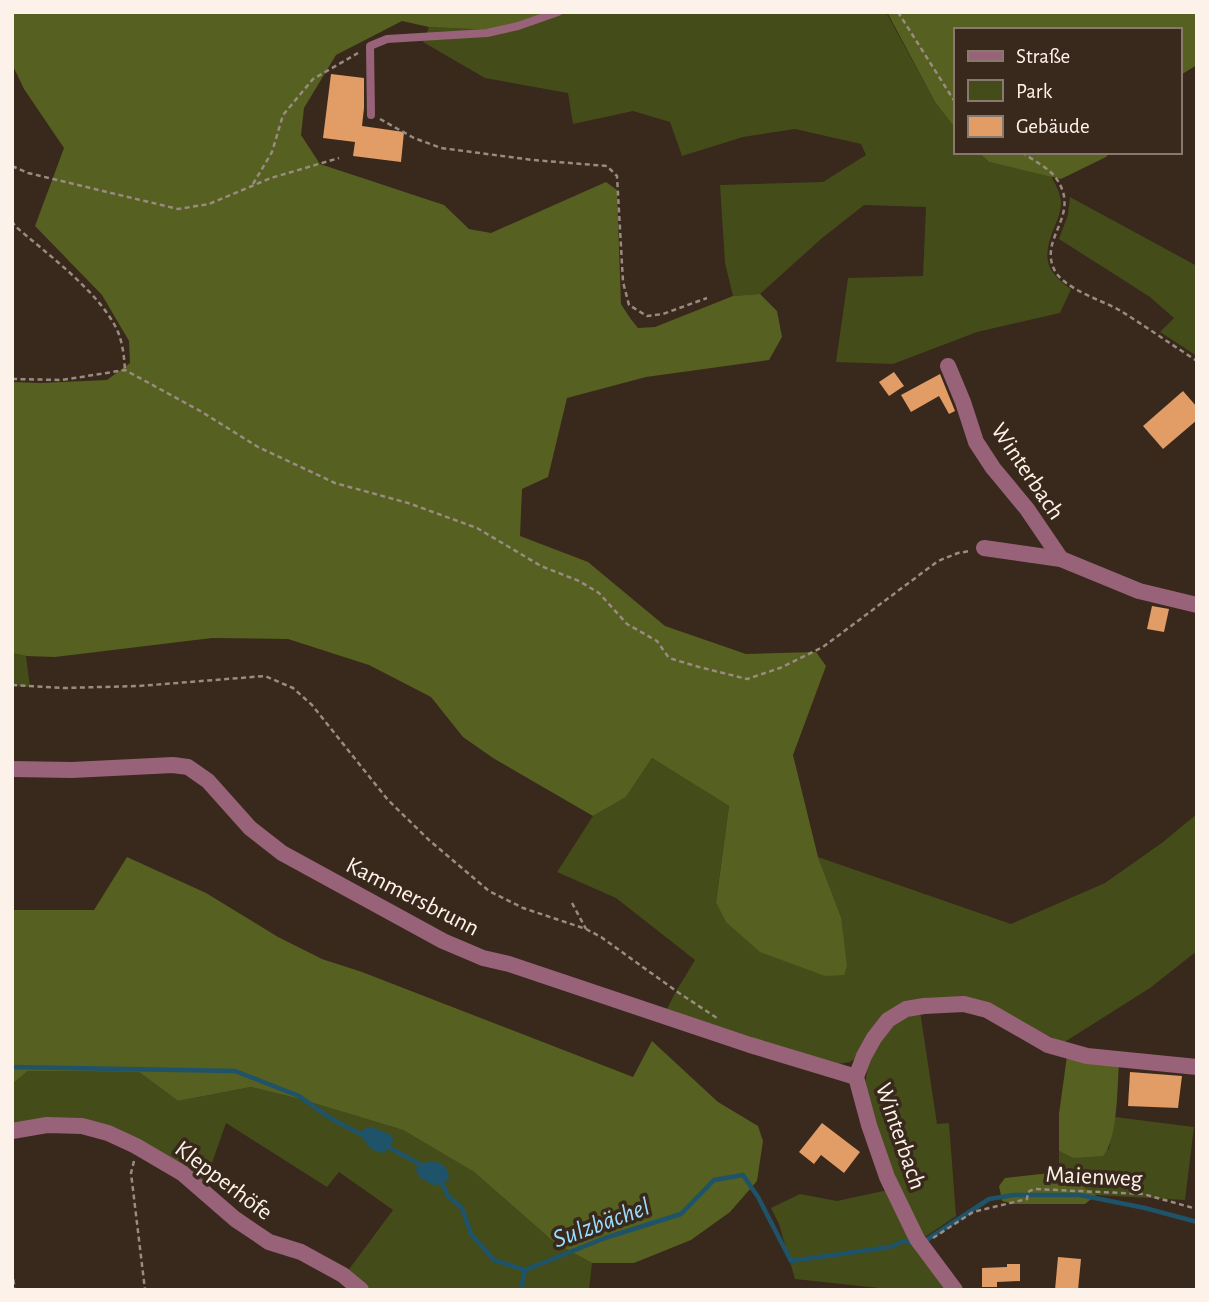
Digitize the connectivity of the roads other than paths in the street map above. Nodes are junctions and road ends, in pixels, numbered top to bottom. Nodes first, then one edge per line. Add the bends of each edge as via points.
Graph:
1 (558, 12) edge
2 (372, 115) road end
3 (948, 366) dead end
4 (984, 548) road end
5 (1061, 559) junction
6 (1197, 605) edge
7 (12, 768) edge
8 (1197, 1067) edge
9 (856, 1077) junction
10 (12, 1131) edge
11 (361, 1290) edge
12 (956, 1290) edge

1 - 2 lane via 487,33 387,39 370,46
3 - 5 street, Winterbach via 976,442
4 - 5 street, Winterbach
5 - 6 street, Winterbach via 1139,591
7 - 9 street, Kammersbrunn via 188,767 282,853 443,941 483,958
8 - 9 street, Winterbach via 1087,1056 1048,1045 987,1010 964,1004 906,1009 888,1020
9 - 12 street, Winterbach via 887,1177 920,1244
10 - 11 street, Klepperhöfe via 82,1125 108,1133 182,1173 269,1242 301,1252

